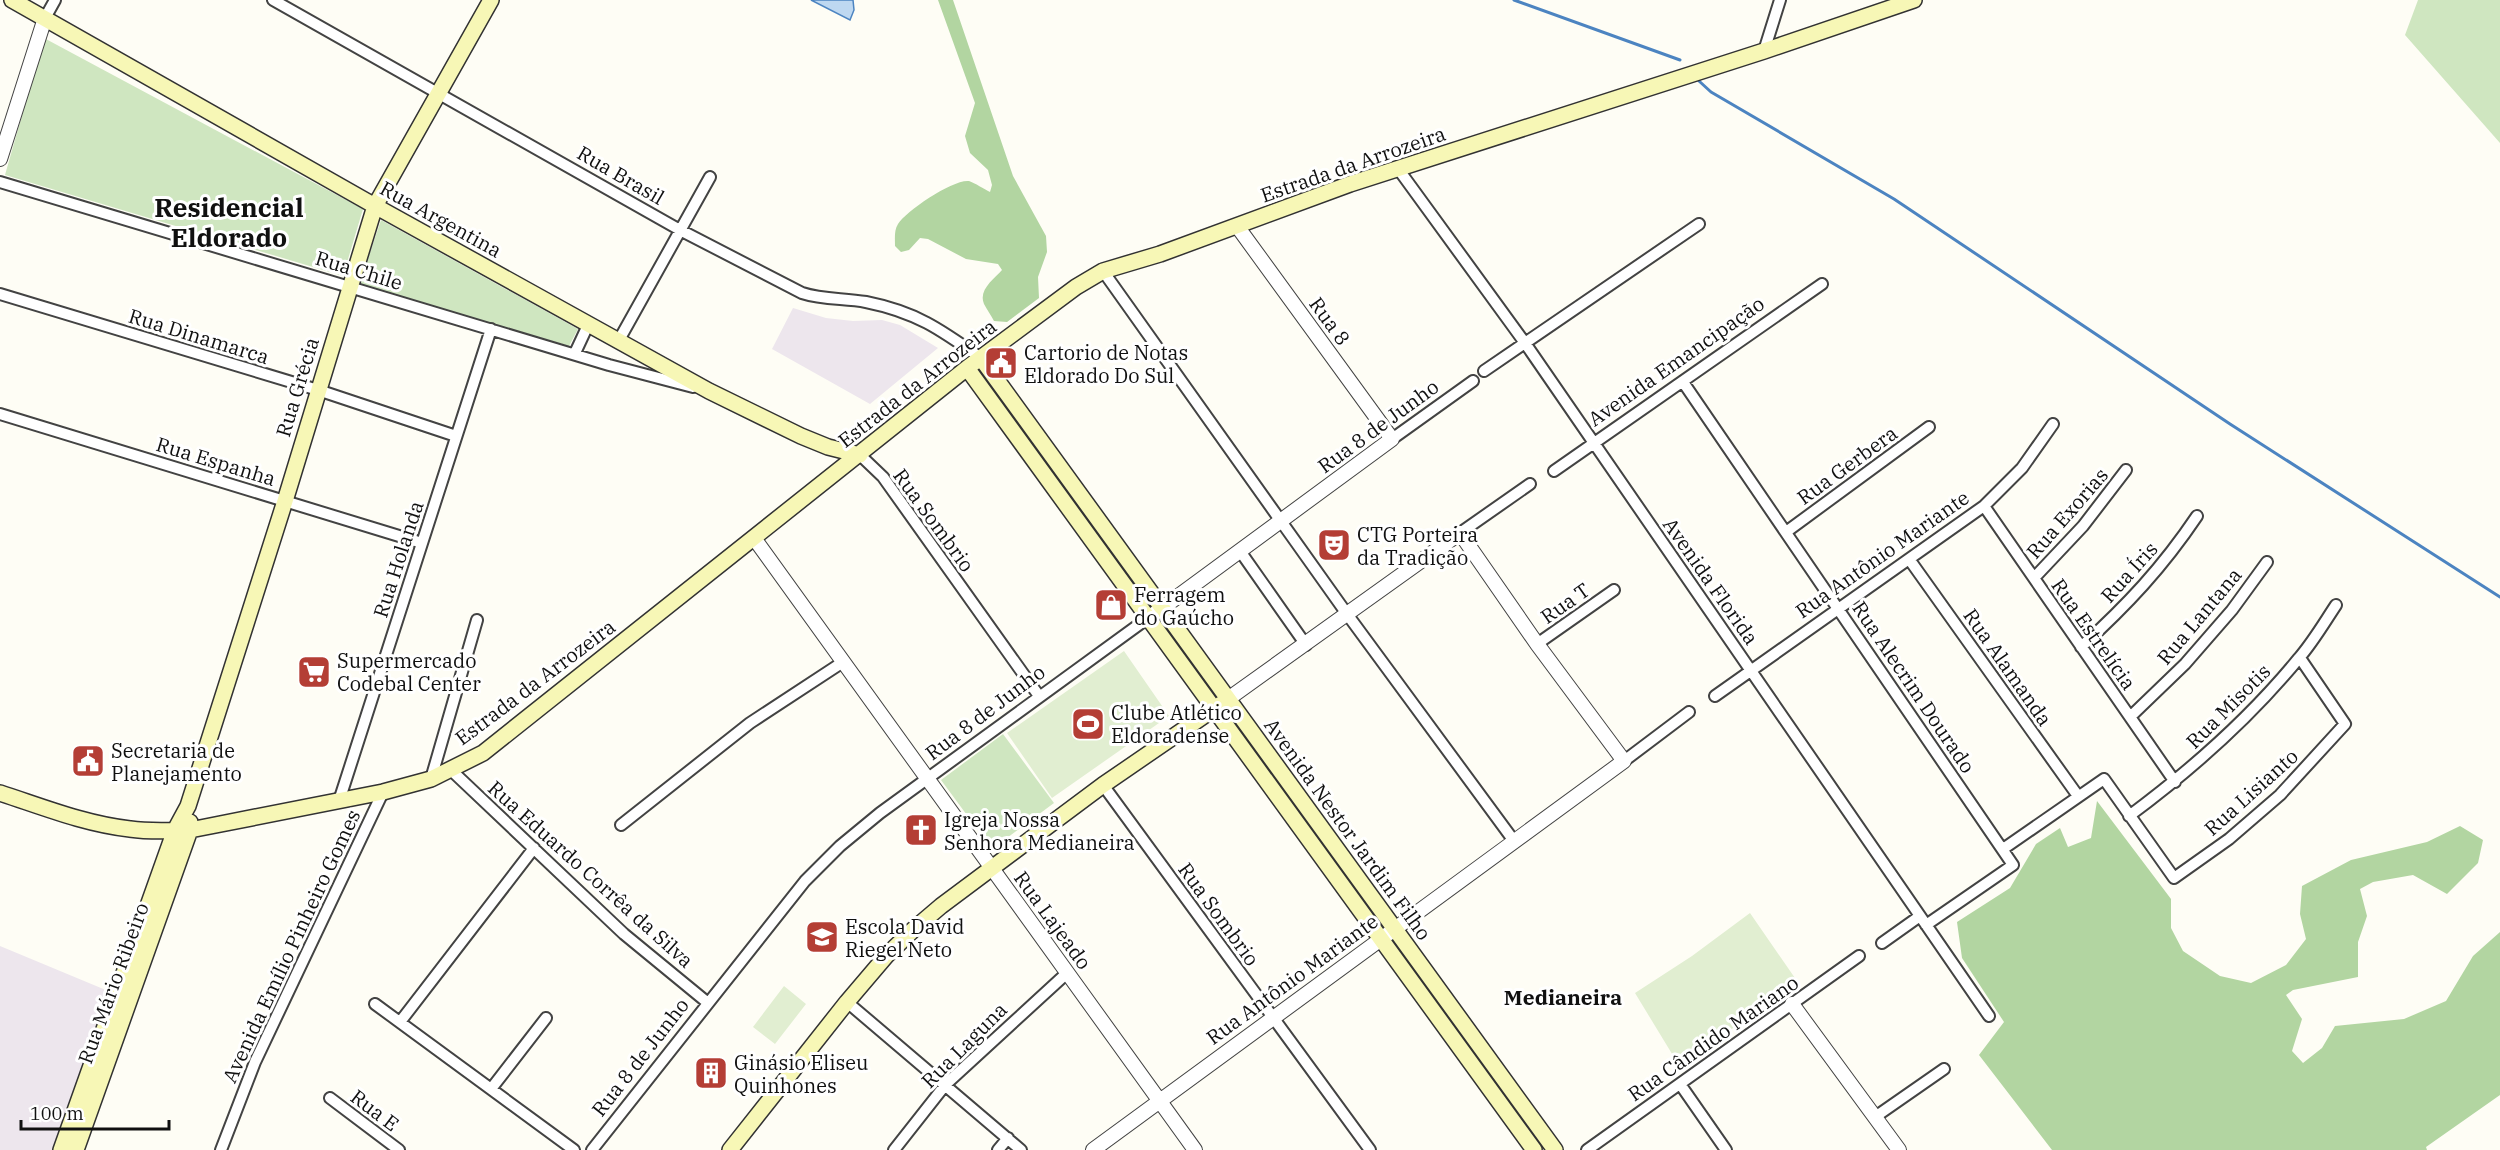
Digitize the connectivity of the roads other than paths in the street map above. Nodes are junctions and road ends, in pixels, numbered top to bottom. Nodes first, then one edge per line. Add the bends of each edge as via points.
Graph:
1 (12, 0) edge
2 (55, 0) edge
3 (273, 0) edge
4 (491, 0) edge
5 (1780, 0) edge
6 (1914, 0) edge
7 (45, 18) junction
8 (1764, 51) junction
9 (439, 92) junction
10 (0, 159) edge
11 (1399, 170) junction
12 (710, 177) dead end
13 (0, 182) edge
14 (375, 206) junction
15 (1699, 224) dead end
16 (1237, 226) junction
17 (680, 230) junction
18 (1103, 271) junction
19 (1822, 284) dead end
20 (351, 287) junction
21 (0, 294) edge
22 (589, 323) junction
23 (491, 329) junction
24 (619, 340) junction
25 (1525, 343) junction
26 (963, 346) junction
27 (575, 353) junction
28 (981, 358) junction
29 (967, 369) junction
30 (1484, 371) dead end
31 (1473, 381) dead end
32 (1683, 382) junction
33 (318, 390) junction
34 (709, 391) junction
35 (0, 414) edge
36 (2053, 424) dead end
37 (1929, 427) dead end
38 (456, 436) junction
39 (1392, 439) junction
40 (1594, 445) junction
41 (860, 456) junction
42 (2126, 470) dead end
43 (1554, 471) dead end
44 (1530, 484) dead end
45 (285, 501) junction
46 (1984, 506) junction
47 (2197, 516) dead end
48 (1281, 520) junction
49 (1460, 532) junction
50 (1786, 532) junction
51 (754, 538) junction
52 (422, 543) junction
53 (1240, 550) junction
54 (1909, 559) junction
55 (2267, 562) dead end
56 (2034, 578) junction
57 (1614, 590) dead end
58 (2336, 605) dead end
59 (1162, 608) junction
60 (1839, 609) junction
61 (1347, 614) junction
62 (1148, 618) junction
63 (477, 620) dead end
64 (1537, 644) junction
65 (1306, 645) junction
66 (2081, 647) junction
67 (2300, 658) junction
68 (843, 662) junction
69 (1751, 670) junction
70 (1039, 696) junction
71 (1715, 696) dead end
72 (1228, 699) junction
73 (1214, 709) junction
74 (1689, 712) dead end
75 (2130, 717) junction
76 (1624, 761) junction
77 (451, 770) junction
78 (431, 779) junction
79 (928, 780) junction
80 (2175, 782) junction
81 (1103, 785) junction
82 (383, 792) junction
83 (0, 793) edge
84 (2078, 796) junction
85 (339, 801) junction
86 (2129, 816) junction
87 (1319, 824) junction
88 (621, 825) dead end
89 (182, 830) junction
90 (1305, 834) junction
91 (1514, 842) junction
92 (534, 848) junction
93 (2003, 849) junction
94 (992, 868) junction
95 (1923, 921) junction
96 (1395, 929) junction
97 (1381, 939) junction
98 (1882, 943) dead end
99 (1859, 956) dead end
100 (1067, 973) junction
101 (847, 1002) junction
102 (708, 1003) junction
103 (1792, 1004) junction
104 (375, 1005) dead end
105 (1989, 1016) dead end
106 (546, 1018) dead end
107 (1272, 1018) junction
108 (400, 1022) junction
109 (1944, 1069) dead end
110 (94, 1079) junction
111 (946, 1084) junction
112 (1680, 1084) junction
113 (491, 1089) junction
114 (330, 1098) dead end
115 (1159, 1101) junction
116 (1875, 1117) junction
117 (1008, 1138) junction
118 (62, 1150) edge
119 (76, 1150) edge
120 (221, 1150) edge
121 (399, 1150) edge
122 (574, 1150) edge
123 (592, 1150) edge
124 (730, 1150) edge
125 (894, 1150) edge
126 (998, 1150) edge
127 (1021, 1150) edge
128 (1093, 1150) edge
129 (1195, 1150) edge
130 (1370, 1150) edge
131 (1534, 1150) edge
132 (1555, 1150) edge
133 (1587, 1150) edge
134 (1726, 1150) edge
135 (1899, 1150) edge

1 - 7 main road, Rua Argentina
2 - 7 street
3 - 9 street, Rua Brasil
4 - 9 main road, Rua Grécia
5 - 8 street
6 - 8 main road, Estrada da Arrozeira
7 - 10 street
7 - 14 main road, Rua Argentina
8 - 11 main road, Estrada da Arrozeira
9 - 14 main road, Rua Grécia
9 - 17 street, Rua Brasil
11 - 16 main road, Estrada da Arrozeira
11 - 25 street, Avenida Florida
12 - 17 street
13 - 20 street, Rua Chile
14 - 20 main road, Rua Grécia
14 - 22 main road, Rua Argentina
15 - 25 street
16 - 18 main road, Estrada da Arrozeira
16 - 39 street, Rua 8
17 - 24 street
17 - 26 street, Rua Brasil via 802,293 896,309 926,320
18 - 28 main road, Estrada da Arrozeira
18 - 48 street
19 - 32 street, Avenida Emancipação
20 - 23 street, Rua Chile
20 - 33 main road, Rua Grécia
21 - 33 street, Rua Dinamarca
22 - 24 main road, Rua Argentina
22 - 27 street
23 - 27 street, Rua Chile
23 - 38 street, Rua Holanda
24 - 34 main road, Rua Argentina
25 - 30 street
25 - 40 street, Avenida Florida
26 - 28 street, Rua Brasil
26 - 29 street
27 - 34 street, Rua Chile
28 - 29 main road, Estrada da Arrozeira
28 - 59 main road, Avenida Nestor Jardim Filho
29 - 41 main road, Estrada da Arrozeira
29 - 62 main road, Avenida Nestor Jardim Filho
31 - 39 street, Rua 8 de Junho
32 - 40 street, Avenida Emancipação
32 - 50 street, Rua Alecrim Dourado
33 - 38 street, Rua Dinamarca
33 - 45 main road, Rua Grécia
34 - 41 main road, Rua Argentina via 801,436
35 - 45 street, Rua Espanha
36 - 46 street, Rua Antônio Mariante via 2022,468
37 - 50 street, Rua Gerbera
38 - 52 street, Rua Holanda
39 - 48 street, Rua 8 de Junho
40 - 43 street, Avenida Emancipação
40 - 69 street, Avenida Florida
41 - 51 main road, Estrada da Arrozeira
41 - 70 street, Rua Sombrio via 883,477
42 - 56 street, Rua Exorias via 2083,526
44 - 49 street
45 - 52 street, Rua Espanha
45 - 89 main road, Rua Grécia
46 - 54 street, Rua Antônio Mariante
46 - 56 street, Rua Estrelícia
47 - 66 street, Rua Íris via 2130,602
48 - 53 street, Rua 8 de Junho
48 - 61 street
49 - 61 street
49 - 64 street
50 - 60 street, Rua Alecrim Dourado
51 - 68 street, Rua Lajeado
51 - 77 main road, Estrada da Arrozeira via 483,753
52 - 85 street, Rua Holanda
53 - 59 street, Rua 8 de Junho
53 - 65 street
54 - 60 street, Rua Antônio Mariante
54 - 84 street, Rua Alamanda
55 - 75 street, Rua Lantana via 2186,664
56 - 66 street, Rua Estrelícia
57 - 64 street, Rua T
58 - 67 street, Rua Misotis
59 - 62 street, Rua 8 de Junho
59 - 72 main road, Avenida Nestor Jardim Filho
60 - 69 street, Rua Antônio Mariante
60 - 93 street, Rua Alecrim Dourado
61 - 65 street
61 - 91 street
62 - 70 street, Rua 8 de Junho
62 - 73 main road, Avenida Nestor Jardim Filho
63 - 78 street
64 - 76 street
65 - 72 street
66 - 75 street, Rua Estrelícia
67 - 80 street, Rua Misotis via 2233,730
67 - 86 street, Rua Lisianto via 2345,724 2280,795 2229,839 2174,878
68 - 79 street, Rua Lajeado
68 - 88 street via 750,723
69 - 71 street, Rua Antônio Mariante
69 - 95 street, Avenida Florida
70 - 79 street, Rua 8 de Junho
72 - 73 main road
72 - 87 main road, Avenida Nestor Jardim Filho
73 - 81 main road
73 - 90 main road, Avenida Nestor Jardim Filho
74 - 76 street, Rua Antônio Mariante
75 - 80 street, Rua Estrelícia
76 - 91 street, Rua Antônio Mariante
77 - 78 main road, Estrada da Arrozeira
77 - 92 street, Rua Eduardo Corrêa da Silva
78 - 82 main road, Estrada da Arrozeira
79 - 94 street, Rua Lajeado
79 - 102 street, Rua 8 de Junho via 840,846 806,881
80 - 86 street, Rua Misotis
81 - 94 main road
81 - 107 street, Rua Sombrio
82 - 85 main road, Estrada da Arrozeira
82 - 120 street, Avenida Emílio Pinheiro Gomes via 255,1062
83 - 89 main road, Estrada da Arrozeira via 93,823 131,830
84 - 86 street via 2104,778
84 - 93 street
85 - 89 main road, Estrada da Arrozeira
87 - 90 main road
87 - 96 main road, Avenida Nestor Jardim Filho
89 - 110 main road, Rua Mário Ribeiro
90 - 97 main road, Avenida Nestor Jardim Filho
91 - 96 street, Rua Antônio Mariante
92 - 102 street, Rua Eduardo Corrêa da Silva via 624,934
92 - 108 street
93 - 95 street, Rua Alecrim Dourado via 2013,865
94 - 100 street, Rua Lajeado
94 - 101 main road via 914,929 886,955
95 - 98 street
95 - 105 street, Avenida Florida
96 - 97 street, Rua Antônio Mariante
96 - 132 main road, Avenida Nestor Jardim Filho
97 - 107 street, Rua Antônio Mariante
97 - 131 main road, Avenida Nestor Jardim Filho
99 - 103 street, Rua Cândido Mariano
100 - 111 street, Rua Laguna
100 - 115 street, Rua Lajeado
101 - 111 street
101 - 124 main road
102 - 123 street, Rua 8 de Junho
103 - 112 street, Rua Cândido Mariano
103 - 116 street
104 - 108 street
106 - 113 street
107 - 115 street, Rua Antônio Mariante
107 - 130 street, Rua Sombrio
108 - 113 street
109 - 116 street
110 - 118 main road, Rua Mário Ribeiro
110 - 119 main road, Rua Mário Ribeiro
111 - 117 street
111 - 125 street, Rua Laguna
112 - 133 street, Rua Cândido Mariano
112 - 134 street
113 - 122 street
114 - 121 street, Rua E
115 - 128 street, Rua Antônio Mariante
115 - 129 street, Rua Lajeado
116 - 135 street
117 - 126 street
117 - 127 street

